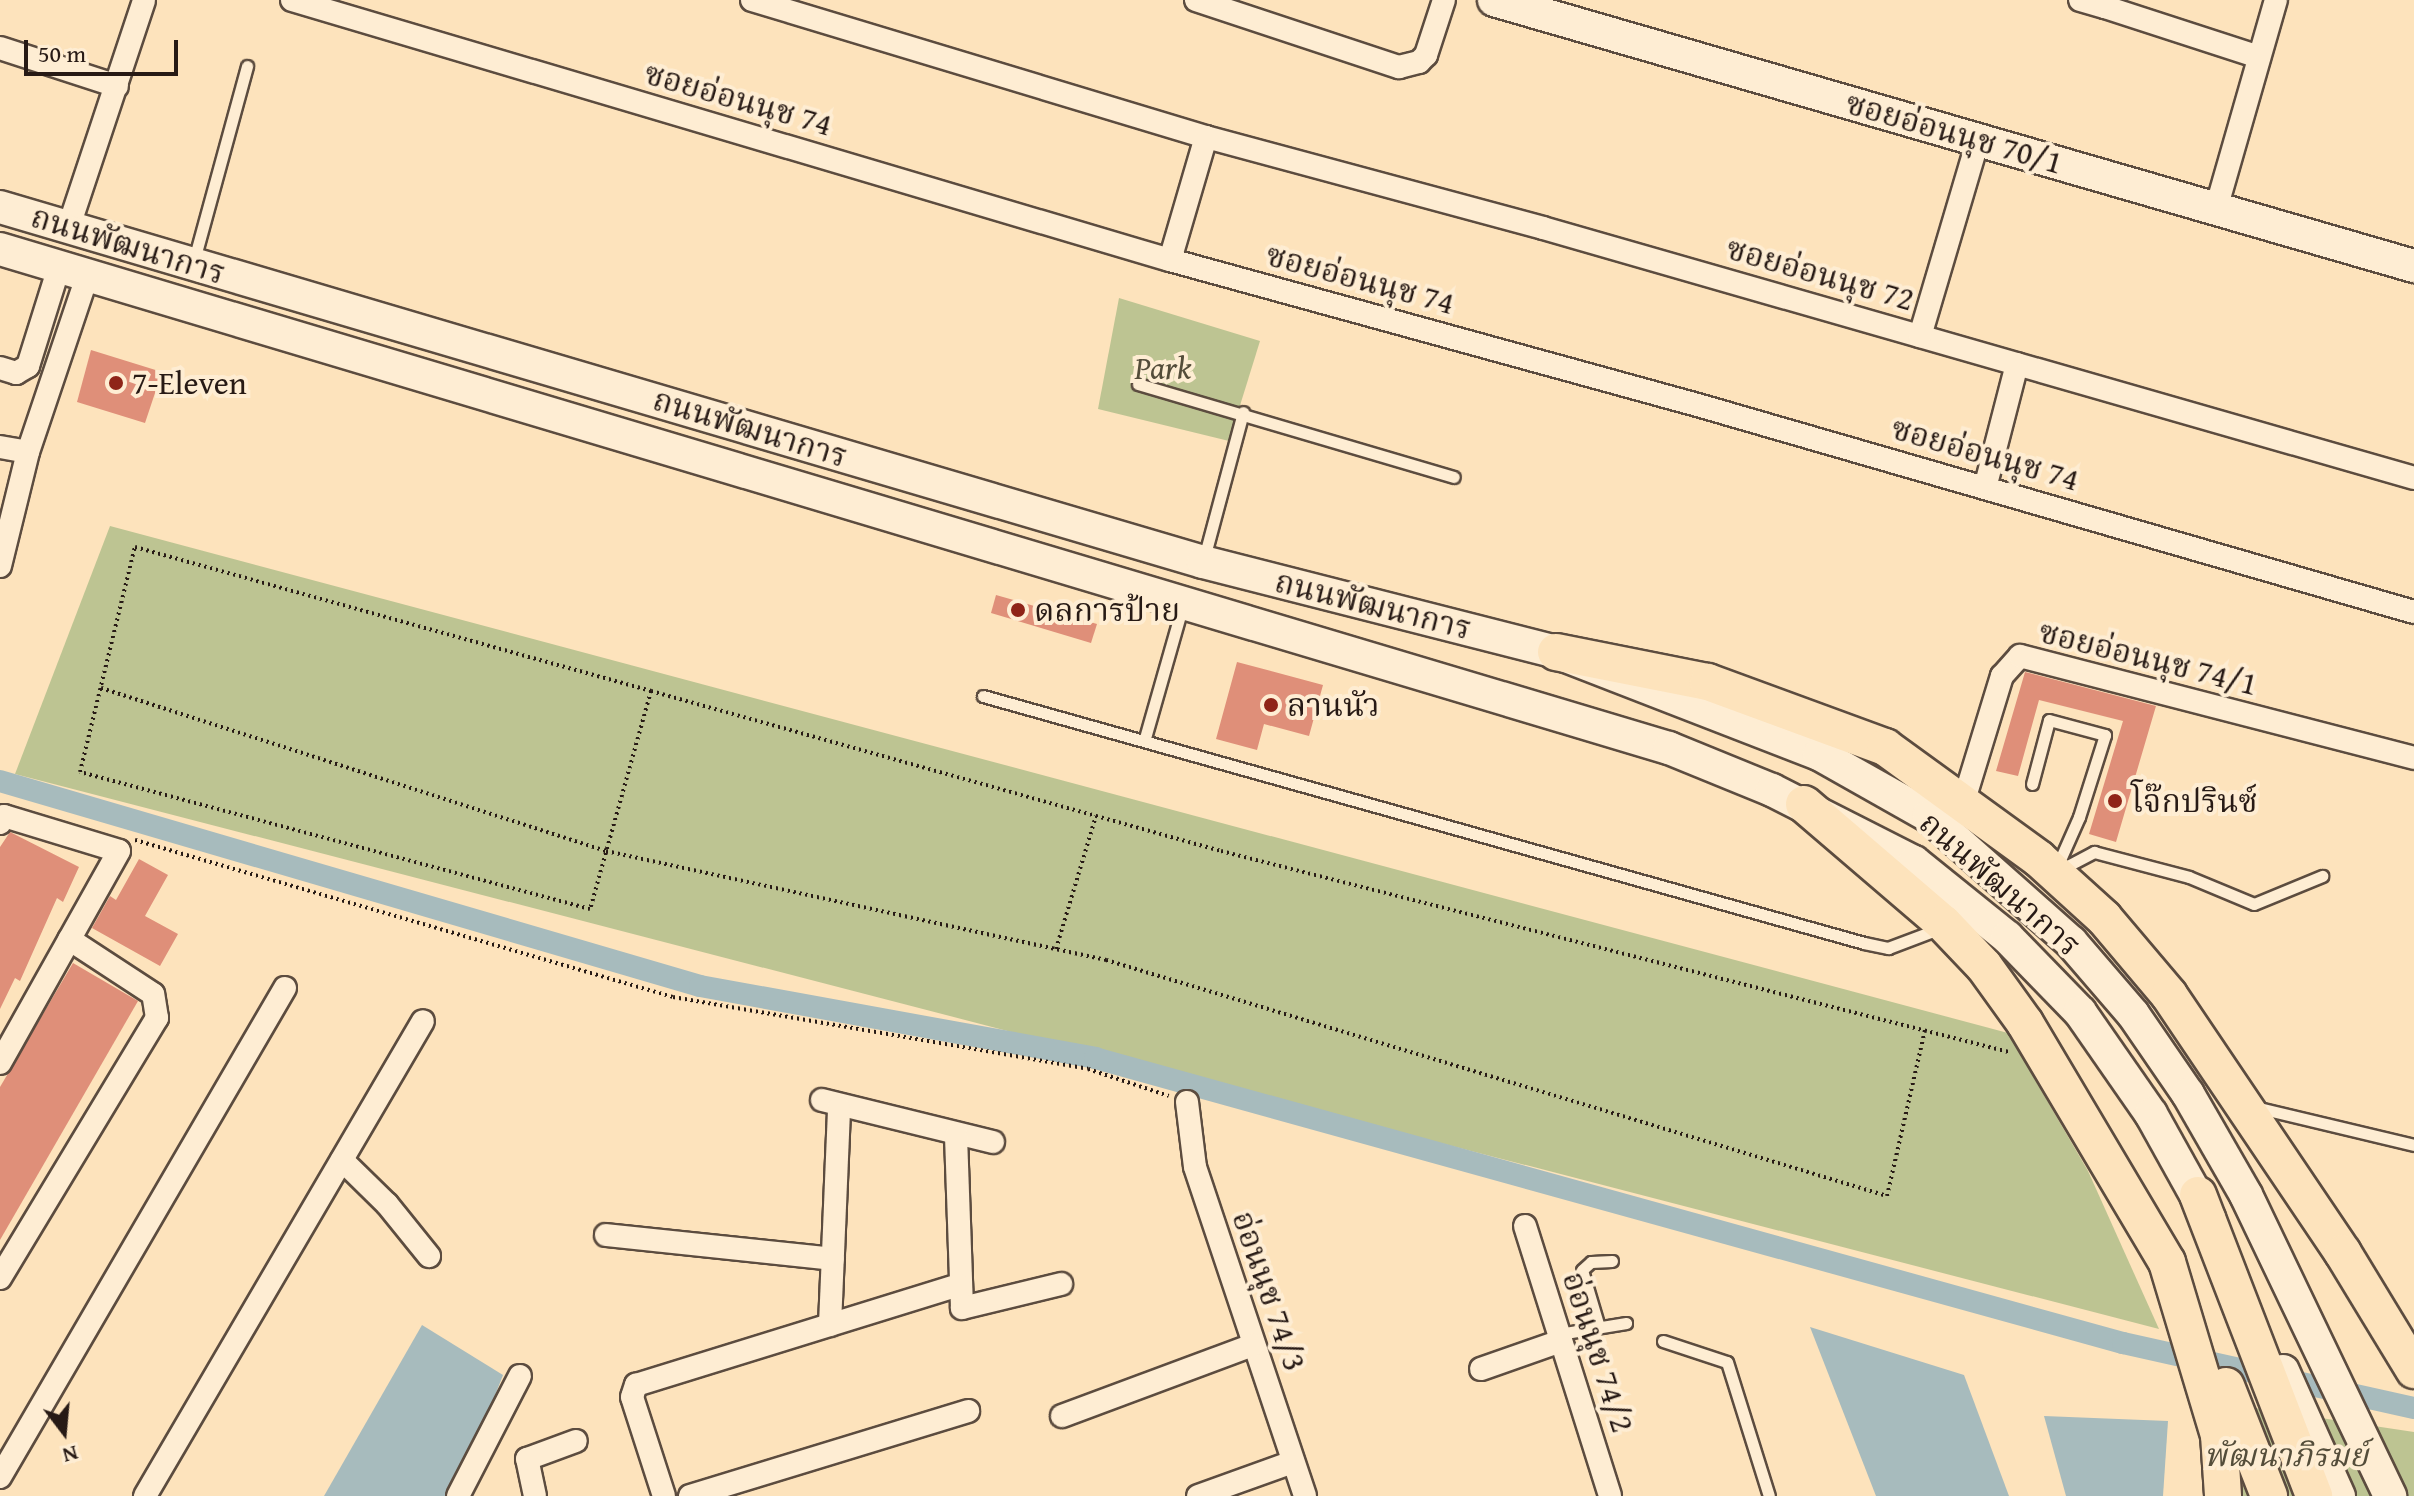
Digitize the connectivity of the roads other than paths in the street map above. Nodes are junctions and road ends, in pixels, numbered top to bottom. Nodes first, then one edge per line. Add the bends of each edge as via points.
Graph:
1 (144, 0) edge
2 (292, 0) edge
3 (752, 0) edge
4 (1196, 0) edge
5 (1444, 0) edge
6 (1494, 0) edge
7 (2080, 0) edge
8 (2276, 0) edge
9 (2106, 3) edge
10 (0, 48) edge
11 (2259, 57) junction
12 (247, 66) dead end
13 (117, 86) junction
14 (1206, 137) junction
15 (1978, 140) junction
16 (0, 207) edge
17 (2216, 209) junction
18 (69, 226) junction
19 (0, 249) edge
20 (1170, 260) junction
21 (192, 264) junction
22 (2414, 266) edge
23 (73, 272) junction
24 (1920, 336) junction
25 (2017, 364) junction
26 (0, 368) edge
27 (1138, 384) dead end
28 (1243, 412) junction
29 (0, 447) edge
30 (28, 452) junction
31 (1454, 477) dead end
32 (2414, 478) edge
33 (1985, 488) junction
34 (1203, 562) junction
35 (0, 566) edge
36 (1184, 604) junction
37 (2414, 612) edge
38 (1556, 652) junction
39 (983, 696) dead end
40 (1145, 738) junction
41 (2414, 758) edge
42 (2032, 784) dead end
43 (1964, 800) junction
44 (1804, 804) junction
45 (0, 823) edge
46 (2054, 873) junction
47 (2322, 876) dead end
48 (1946, 926) junction
49 (69, 939) junction
50 (285, 988) dead end
51 (423, 1021) dead end
52 (0, 1063) edge
53 (1187, 1102) road end
54 (2243, 1104) junction
55 (956, 1136) junction
56 (993, 1142) dead end
57 (2414, 1145) edge
58 (342, 1160) junction
59 (2198, 1195) joint
60 (1525, 1226) dead end
61 (606, 1235) dead end
62 (2343, 1253) junction
63 (429, 1256) dead end
64 (833, 1259) junction
65 (1612, 1261) dead end
66 (0, 1278) edge
67 (1061, 1284) dead end
68 (959, 1285) junction
69 (1626, 1323) dead end
70 (830, 1325) junction
71 (1599, 1327) junction
72 (1560, 1338) junction
73 (1663, 1341) dead end
74 (1253, 1345) junction
75 (2414, 1351) edge
76 (1481, 1369) dead end
77 (2414, 1370) edge
78 (520, 1376) dead end
79 (2219, 1398) junction
80 (2290, 1409) junction
81 (968, 1411) dead end
82 (1062, 1416) dead end
83 (576, 1441) dead end
84 (1293, 1462) junction
85 (0, 1477) edge
86 (2388, 1492) edge
87 (145, 1496) edge
88 (458, 1496) edge
89 (535, 1496) edge
90 (664, 1496) edge
91 (690, 1496) edge
92 (1198, 1496) edge
93 (1305, 1496) edge
94 (1610, 1496) edge
95 (1769, 1496) edge
96 (2223, 1496) edge
97 (2269, 1496) edge
98 (2314, 1496) edge
99 (2339, 1496) edge

1 - 13 street
2 - 20 street, ซอยอ่อนนุช 74
3 - 14 street, ซอยอ่อนนุช 72
4 - 5 street via 1399,67 1426,55
6 - 15 main road, ซอยอ่อนนุช 70/1
7 - 9 street
8 - 11 street
9 - 11 street
10 - 13 street
11 - 17 street
12 - 21 lane
13 - 18 street
14 - 20 street
14 - 24 street, ซอยอ่อนนุช 72
15 - 17 main road, ซอยอ่อนนุช 70/1
15 - 24 street
16 - 18 main road, ถนนพัฒนาการ
17 - 22 main road, ซอยอ่อนนุช 70/1
18 - 21 main road, ถนนพัฒนาการ
19 - 23 main road, ถนนพัฒนาการ
20 - 33 street, ซอยอ่อนนุช 74
21 - 34 main road, ถนนพัฒนาการ
23 - 26 street via 28,366 16,373
23 - 30 street
23 - 36 main road, ถนนพัฒนาการ
24 - 25 street, ซอยอ่อนนุช 72
25 - 32 street, ซอยอ่อนนุช 72
25 - 33 street
27 - 28 lane
28 - 31 lane
28 - 34 lane
29 - 30 street
30 - 35 street
33 - 37 street, ซอยอ่อนนุช 74
34 - 38 main road, ถนนพัฒนาการ
36 - 40 lane
36 - 44 main road, ถนนพัฒนาการ via 1669,748
38 - 43 main road via 1708,682 1812,716 1885,747
38 - 86 main road, ถนนพัฒนาการ via 1819,754 1929,816 2071,942 2123,1002 2188,1094 2246,1195
39 - 40 lane
40 - 48 lane via 1864,943 1888,948
41 - 43 street, ซอยอ่อนนุช 74/1 via 2020,656 2002,676
42 - 46 lane via 2049,720 2105,735 2079,817
43 - 46 main road
44 - 48 main road
44 - 59 main road, ถนนพัฒนาการ via 1914,862 2007,937 2080,1012 2151,1114
45 - 49 street via 4,816 119,851
46 - 47 lane via 2094,852 2176,873 2254,904
46 - 54 main road via 2104,918 2169,995
48 - 79 main road via 1984,966 2025,1023 2174,1278
49 - 52 street
49 - 66 street via 153,994 157,1018
50 - 85 street
51 - 58 street
53 - 74 street, อ่อนนุช 74/3 via 1195,1167
54 - 57 lane
54 - 62 main road
55 - 56 street
55 - 64 street via 830,1104
55 - 68 street
58 - 63 street
58 - 87 street
59 - 80 main road
60 - 72 street, อ่อนนุช 74/2
61 - 64 street
62 - 75 main road
62 - 77 main road
64 - 70 street
65 - 71 lane via 1591,1262 1582,1270
67 - 68 street via 970,1310 962,1308
68 - 70 street
69 - 71 lane
70 - 90 street via 636,1385 632,1397
71 - 72 lane
72 - 76 street
72 - 94 street, อ่อนนุช 74/2
73 - 95 lane via 1727,1362
74 - 82 street
74 - 84 street, อ่อนนุช 74/3
78 - 88 street
79 - 96 main road
79 - 97 main road
80 - 98 main road
80 - 99 main road
81 - 91 street
83 - 89 street via 527,1459
84 - 92 street
84 - 93 street, อ่อนนุช 74/3

